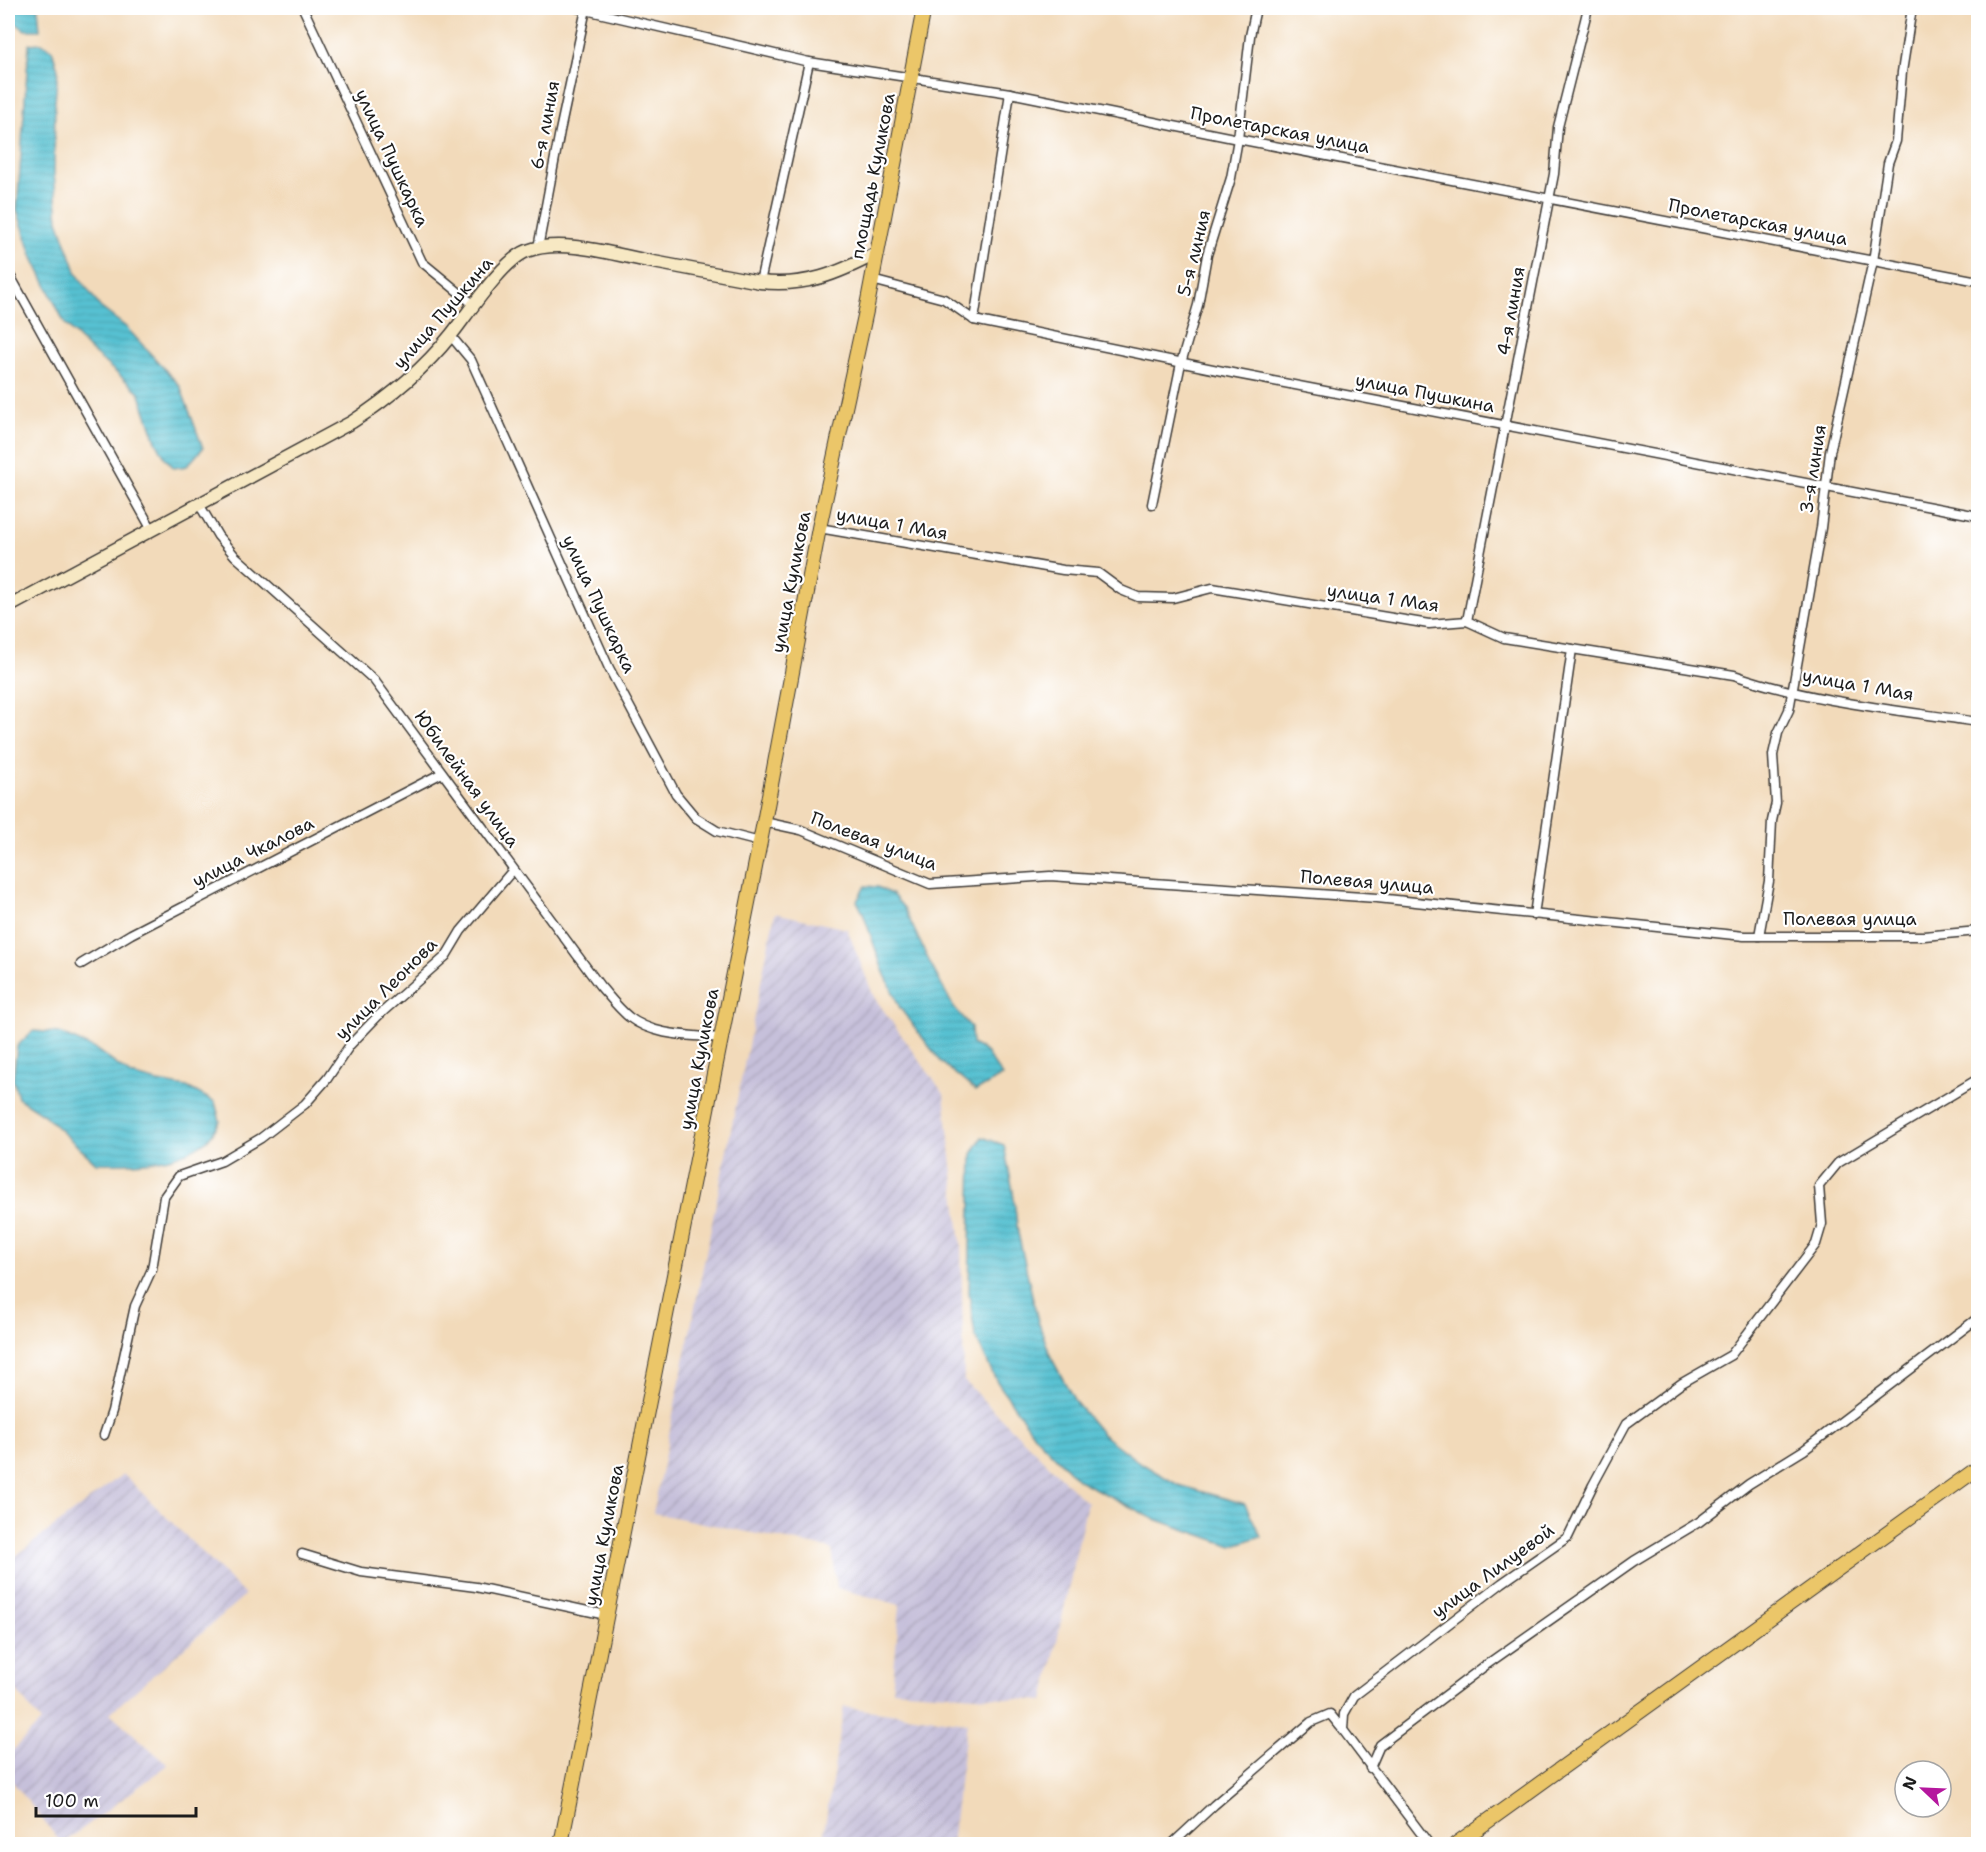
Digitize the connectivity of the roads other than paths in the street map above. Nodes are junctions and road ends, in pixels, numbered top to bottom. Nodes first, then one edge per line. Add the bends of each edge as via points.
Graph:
1 (303, 8) edge
2 (582, 8) edge
3 (924, 8) edge
4 (1256, 8) edge
5 (1588, 8) edge
6 (1912, 8) edge
7 (599, 10) edge
8 (809, 62) junction
9 (910, 79) junction
10 (1010, 93) junction
11 (1238, 139) junction
12 (1549, 199) junction
13 (538, 248) junction
14 (877, 253) junction
15 (1873, 261) junction
16 (8, 272) edge
17 (872, 280) junction
18 (1978, 281) edge
19 (760, 282) junction
20 (473, 304) junction
21 (974, 320) junction
22 (451, 336) junction
23 (1181, 363) junction
24 (1506, 427) junction
25 (1827, 486) junction
26 (199, 504) junction
27 (1152, 504) dead end
28 (1978, 516) edge
29 (819, 528) junction
30 (152, 530) junction
31 (8, 607) edge
32 (1467, 621) junction
33 (1572, 649) junction
34 (1793, 691) junction
35 (1978, 722) edge
36 (442, 773) junction
37 (764, 822) junction
38 (760, 842) junction
39 (513, 870) junction
40 (1534, 915) junction
41 (1978, 931) edge
42 (1759, 936) junction
43 (81, 964) dead end
44 (721, 1038) junction
45 (1978, 1079) edge
46 (1978, 1318) edge
47 (104, 1435) dead end
48 (1978, 1468) edge
49 (302, 1554) dead end
50 (606, 1615) junction
51 (1343, 1730) junction
52 (1370, 1768) junction
53 (561, 1845) edge
54 (1172, 1845) edge
55 (1429, 1845) edge
56 (1456, 1845) edge

1 - 20 street, улица Пушкарка via 422,262
2 - 7 street, Пролетарская улица
2 - 13 street, 6-я линия
3 - 9 main road, площадь Куликова
4 - 11 street, 5-я линия
5 - 12 street, 4-я линия via 1558,127
6 - 15 street, 3-я линия via 1896,141 1888,163
7 - 8 street, Пролетарская улица
8 - 9 street, Пролетарская улица
8 - 19 street
9 - 10 street, Пролетарская улица
9 - 14 main road, площадь Куликова
10 - 11 street, Пролетарская улица
10 - 21 street
11 - 12 street, Пролетарская улица
11 - 23 street, 5-я линия
12 - 15 street, Пролетарская улица
12 - 24 street, 4-я линия
13 - 19 street, улица Пушкина via 574,247
13 - 20 street, улица Пушкина via 516,257
14 - 17 main road, площадь Куликова
14 - 19 street, улица Пушкина via 847,269 801,283
15 - 18 street, Пролетарская улица
15 - 25 street, 3-я линия via 1830,452
16 - 30 street
17 - 21 street, улица Пушкина via 944,299
17 - 29 main road, улица Куликова
20 - 22 street, улица Пушкина
21 - 23 street, улица Пушкина
22 - 26 street, улица Пушкина via 376,407
22 - 38 street, улица Пушкарка via 471,360 609,668 676,794 696,818 717,831
23 - 24 street, улица Пушкина
23 - 27 street, 5-я линия
24 - 25 street, улица Пушкина
24 - 32 street, 4-я линия
25 - 28 street, улица Пушкина
25 - 34 street, 3-я линия
26 - 30 street, улица Пушкина
26 - 36 street, Юбилейная улица via 235,556 374,680
29 - 32 street, улица 1 Мая via 1098,573 1138,597 1173,598 1212,588 1429,624
29 - 37 main road, улица Куликова
30 - 31 street, улица Пушкина
32 - 33 street, улица 1 Мая via 1503,638
33 - 34 street, улица 1 Мая via 1734,675
33 - 40 street
34 - 35 street, улица 1 Мая
34 - 42 street, 3-я линия via 1773,755 1776,803
36 - 39 street, Юбилейная улица
36 - 43 street, улица Чкалова via 131,934
37 - 38 main road, улица Куликова
37 - 40 street, Полевая улица via 801,830 930,884 1050,876 1377,898
38 - 44 main road, улица Куликова
39 - 44 street, Юбилейная улица via 600,986 631,1018 672,1034
39 - 47 street, улица Леонова via 461,931 446,956 350,1045 305,1104 261,1138 222,1161 178,1176 164,1197 152,1269 135,1306
40 - 42 street, Полевая улица
41 - 42 street, Полевая улица via 1924,936
44 - 50 main road, улица Куликова
45 - 51 street, улица Лилуевой via 1838,1162 1819,1186 1822,1224 1816,1244 1731,1355 1682,1383 1626,1424 1568,1537 1354,1696 1344,1714
46 - 52 street via 1804,1450 1749,1484 1700,1522 1634,1561 1486,1665 1380,1745
48 - 56 main road
49 - 50 street via 361,1572 476,1587
50 - 53 main road, улица Куликова
51 - 52 street
51 - 54 street via 1330,1714 1311,1722
52 - 55 street

